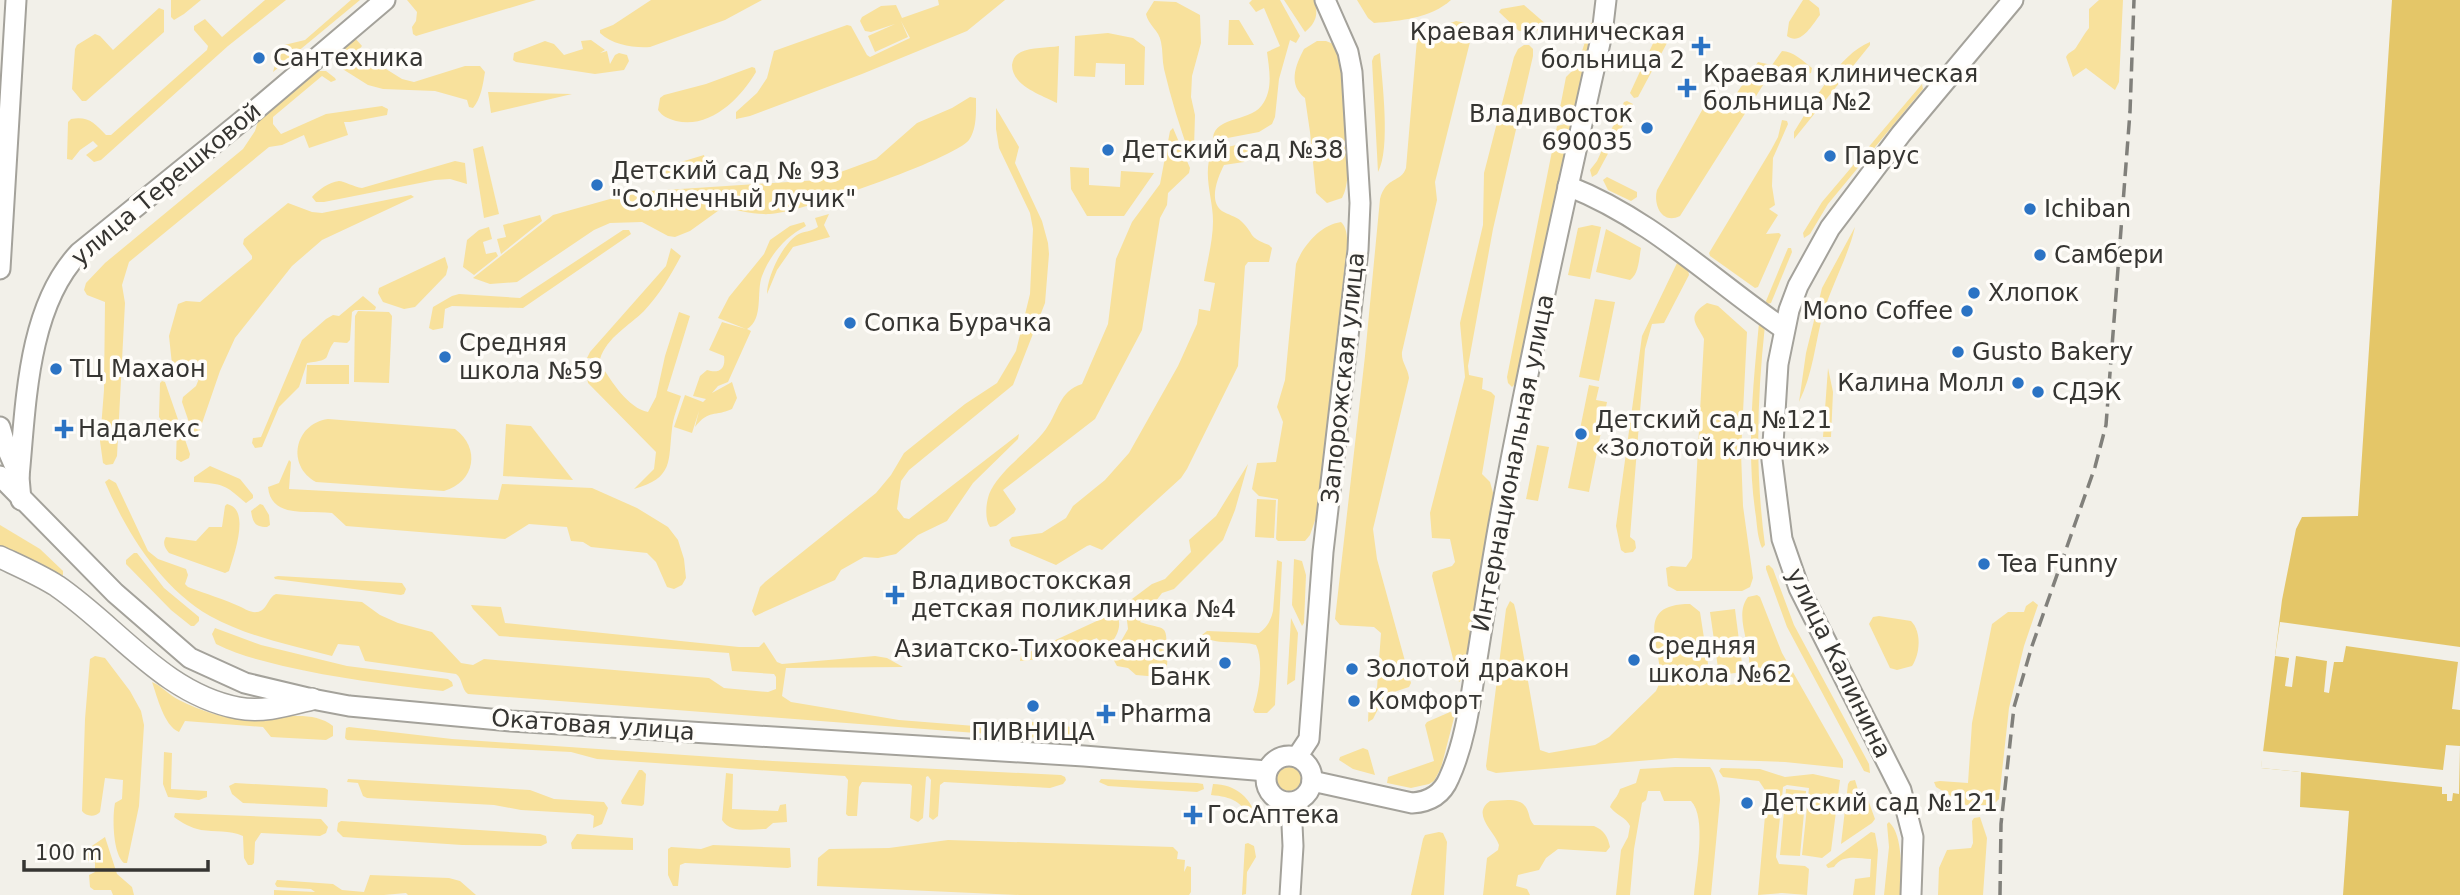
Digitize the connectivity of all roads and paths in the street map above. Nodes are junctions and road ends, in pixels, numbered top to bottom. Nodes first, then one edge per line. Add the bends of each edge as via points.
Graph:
1 (16, 0) edge
2 (385, 0) edge
3 (1325, 0) edge
4 (1606, 0) edge
5 (2013, 0) edge
6 (1568, 186) junction
7 (0, 269) edge
8 (1784, 329) junction
9 (0, 427) edge
10 (10, 477) edge
11 (21, 500) joint
12 (0, 557) edge
13 (312, 699) junction
14 (1297, 757) junction
15 (1267, 771) junction
16 (1312, 781) junction
17 (1291, 803) junction
18 (1290, 895) edge
19 (1911, 895) edge

1 - 7 main road
2 - 10 main road, улица Терешковой via 79,254 59,278 35,340
3 - 14 main road, Запорожская улица via 1352,72 1360,203 1309,739
4 - 6 main road, Интернациональная улица
5 - 8 main road, улица Калинина via 1830,228 1798,286
6 - 8 main road via 1648,227
6 - 16 main road, Интернациональная улица via 1512,454 1467,721 1451,775 1439,794 1412,803
8 - 19 main road, улица Калинина via 1772,460 1782,538 1804,599 1901,790 1913,837
9 - 10 main road
10 - 11 main road, улица Терешковой
11 - 13 main road, Окатовая улица via 190,658 245,683
12 - 13 highway via 57,586 183,688 207,699 251,710
13 - 15 main road, Окатовая улица via 511,721
14 - 15 main road via 1279,758
14 - 16 main road via 1310,769
15 - 17 main road via 1266,786 1272,795
16 - 17 main road via 1307,794
17 - 18 main road

